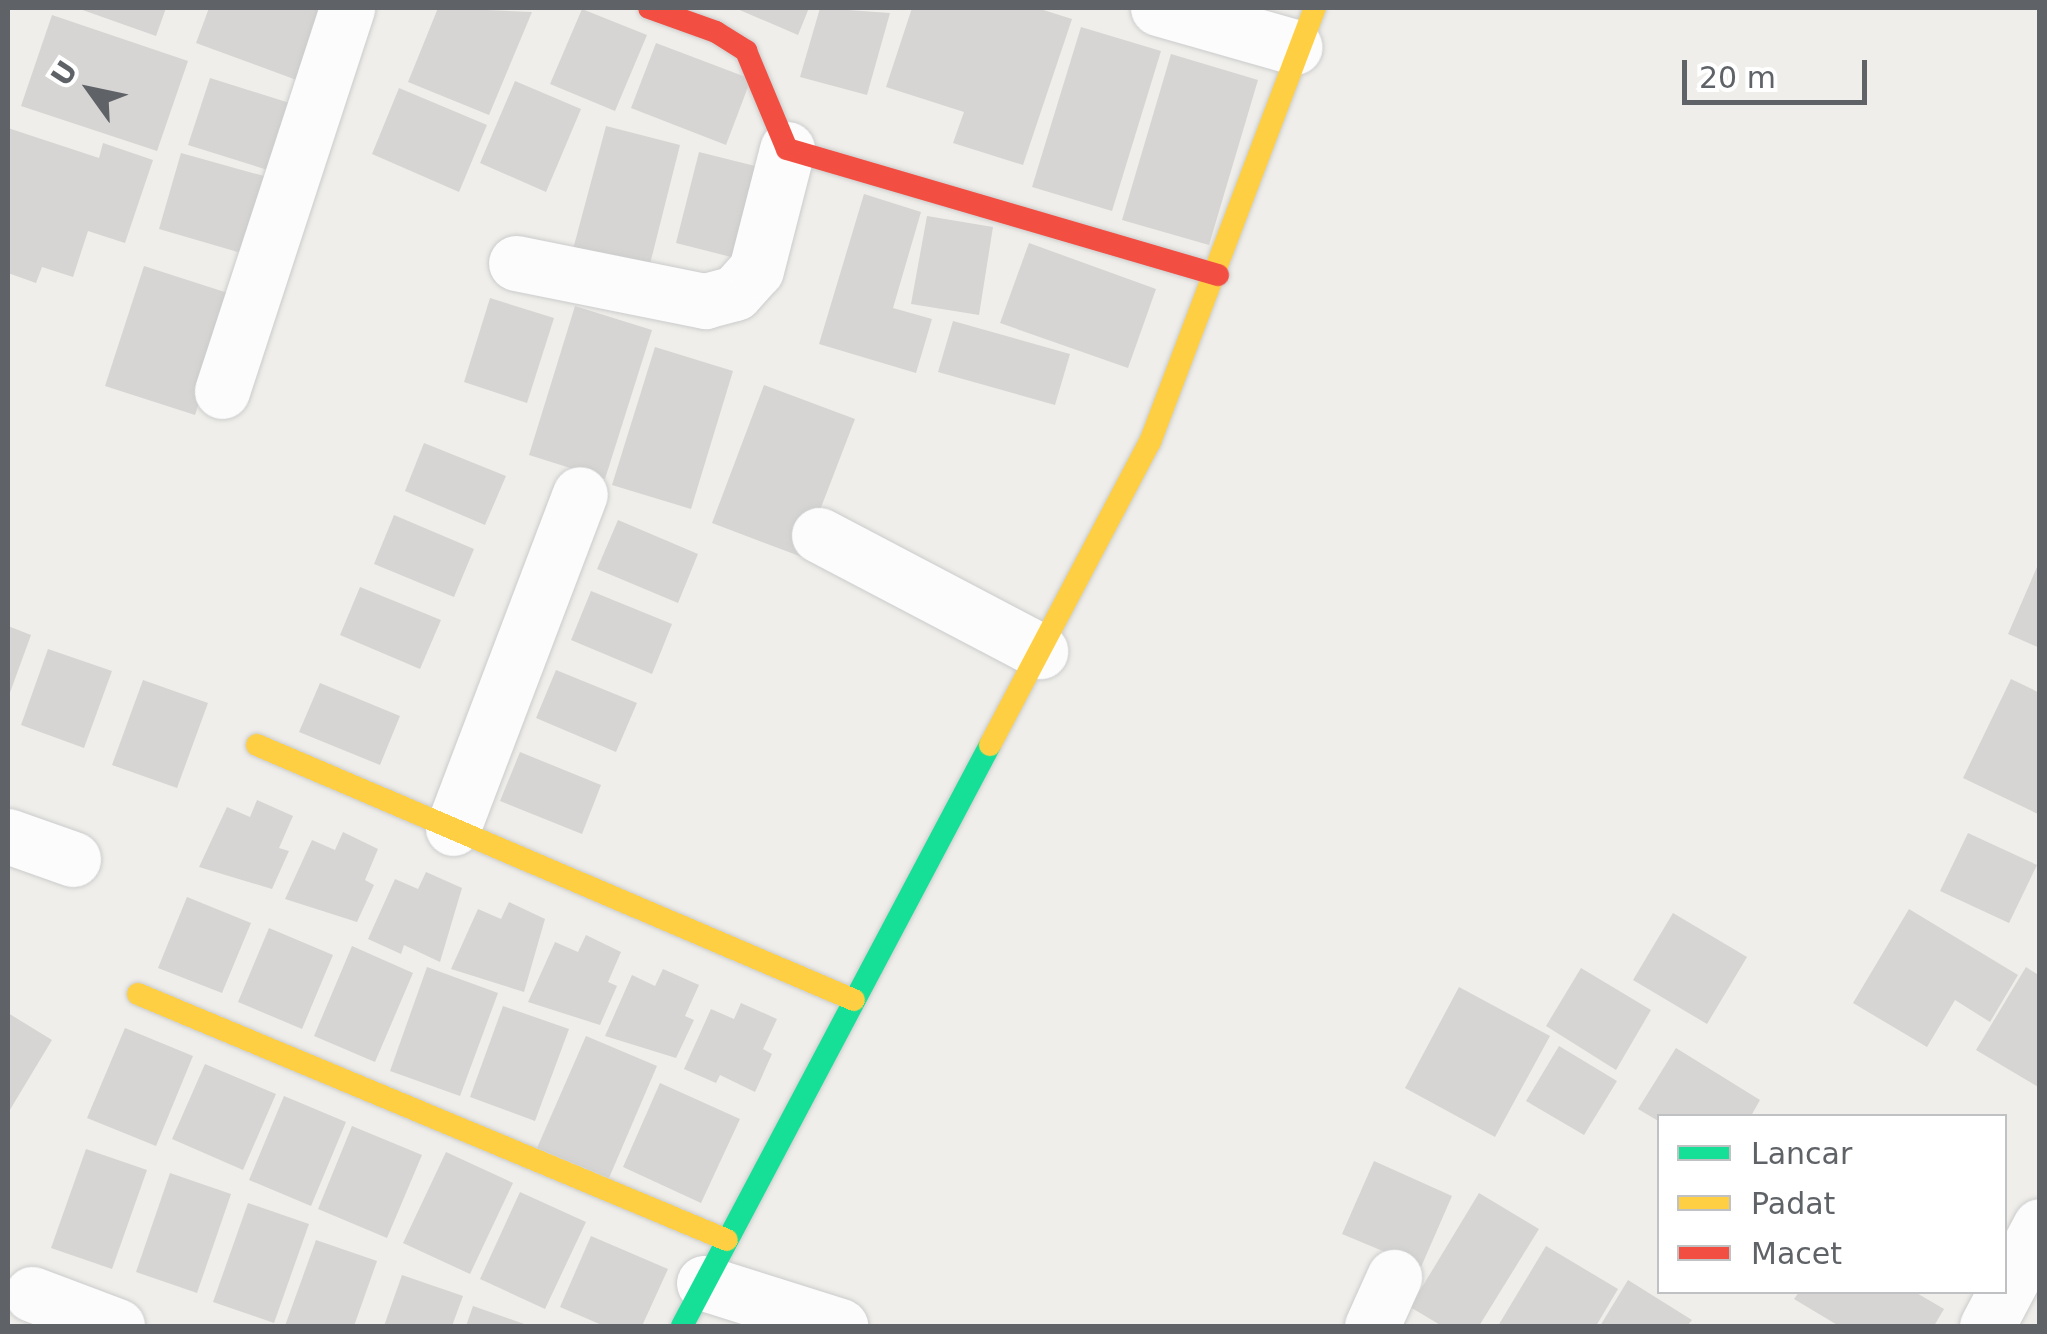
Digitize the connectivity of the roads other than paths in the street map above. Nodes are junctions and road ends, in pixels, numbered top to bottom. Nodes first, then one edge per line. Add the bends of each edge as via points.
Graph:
1 (347, 8) edge
2 (650, 8) edge
3 (1158, 8) edge
4 (1305, 27) edge
5 (786, 149) junction
6 (516, 263) dead end
7 (1218, 275) junction
8 (222, 391) dead end
9 (580, 494) dead end
10 (818, 536) dead end
11 (1040, 651) junction
12 (258, 745) dead end
13 (453, 828) junction
14 (8, 836) edge
15 (74, 859) dead end
16 (138, 994) dead end
17 (854, 1000) junction
18 (2040, 1226) edge
19 (1394, 1278) dead end
20 (704, 1283) edge
21 (2007, 1288) edge
22 (32, 1294) dead end
23 (2004, 1294) edge
24 (116, 1326) edge
25 (840, 1326) edge
26 (1372, 1326) edge
27 (1987, 1326) edge

1 - 8 street
2 - 5 street via 716,32 746,52
3 - 4 street
4 - 7 street
5 - 6 street via 756,270 734,293 705,301
5 - 7 street
7 - 11 street via 1150,442
9 - 13 street
10 - 11 street
11 - 17 street
12 - 13 street
13 - 17 street
14 - 15 street
16 - 20 street
17 - 20 street
18 - 21 street
19 - 26 street
20 - 25 street
22 - 24 street
23 - 27 street

